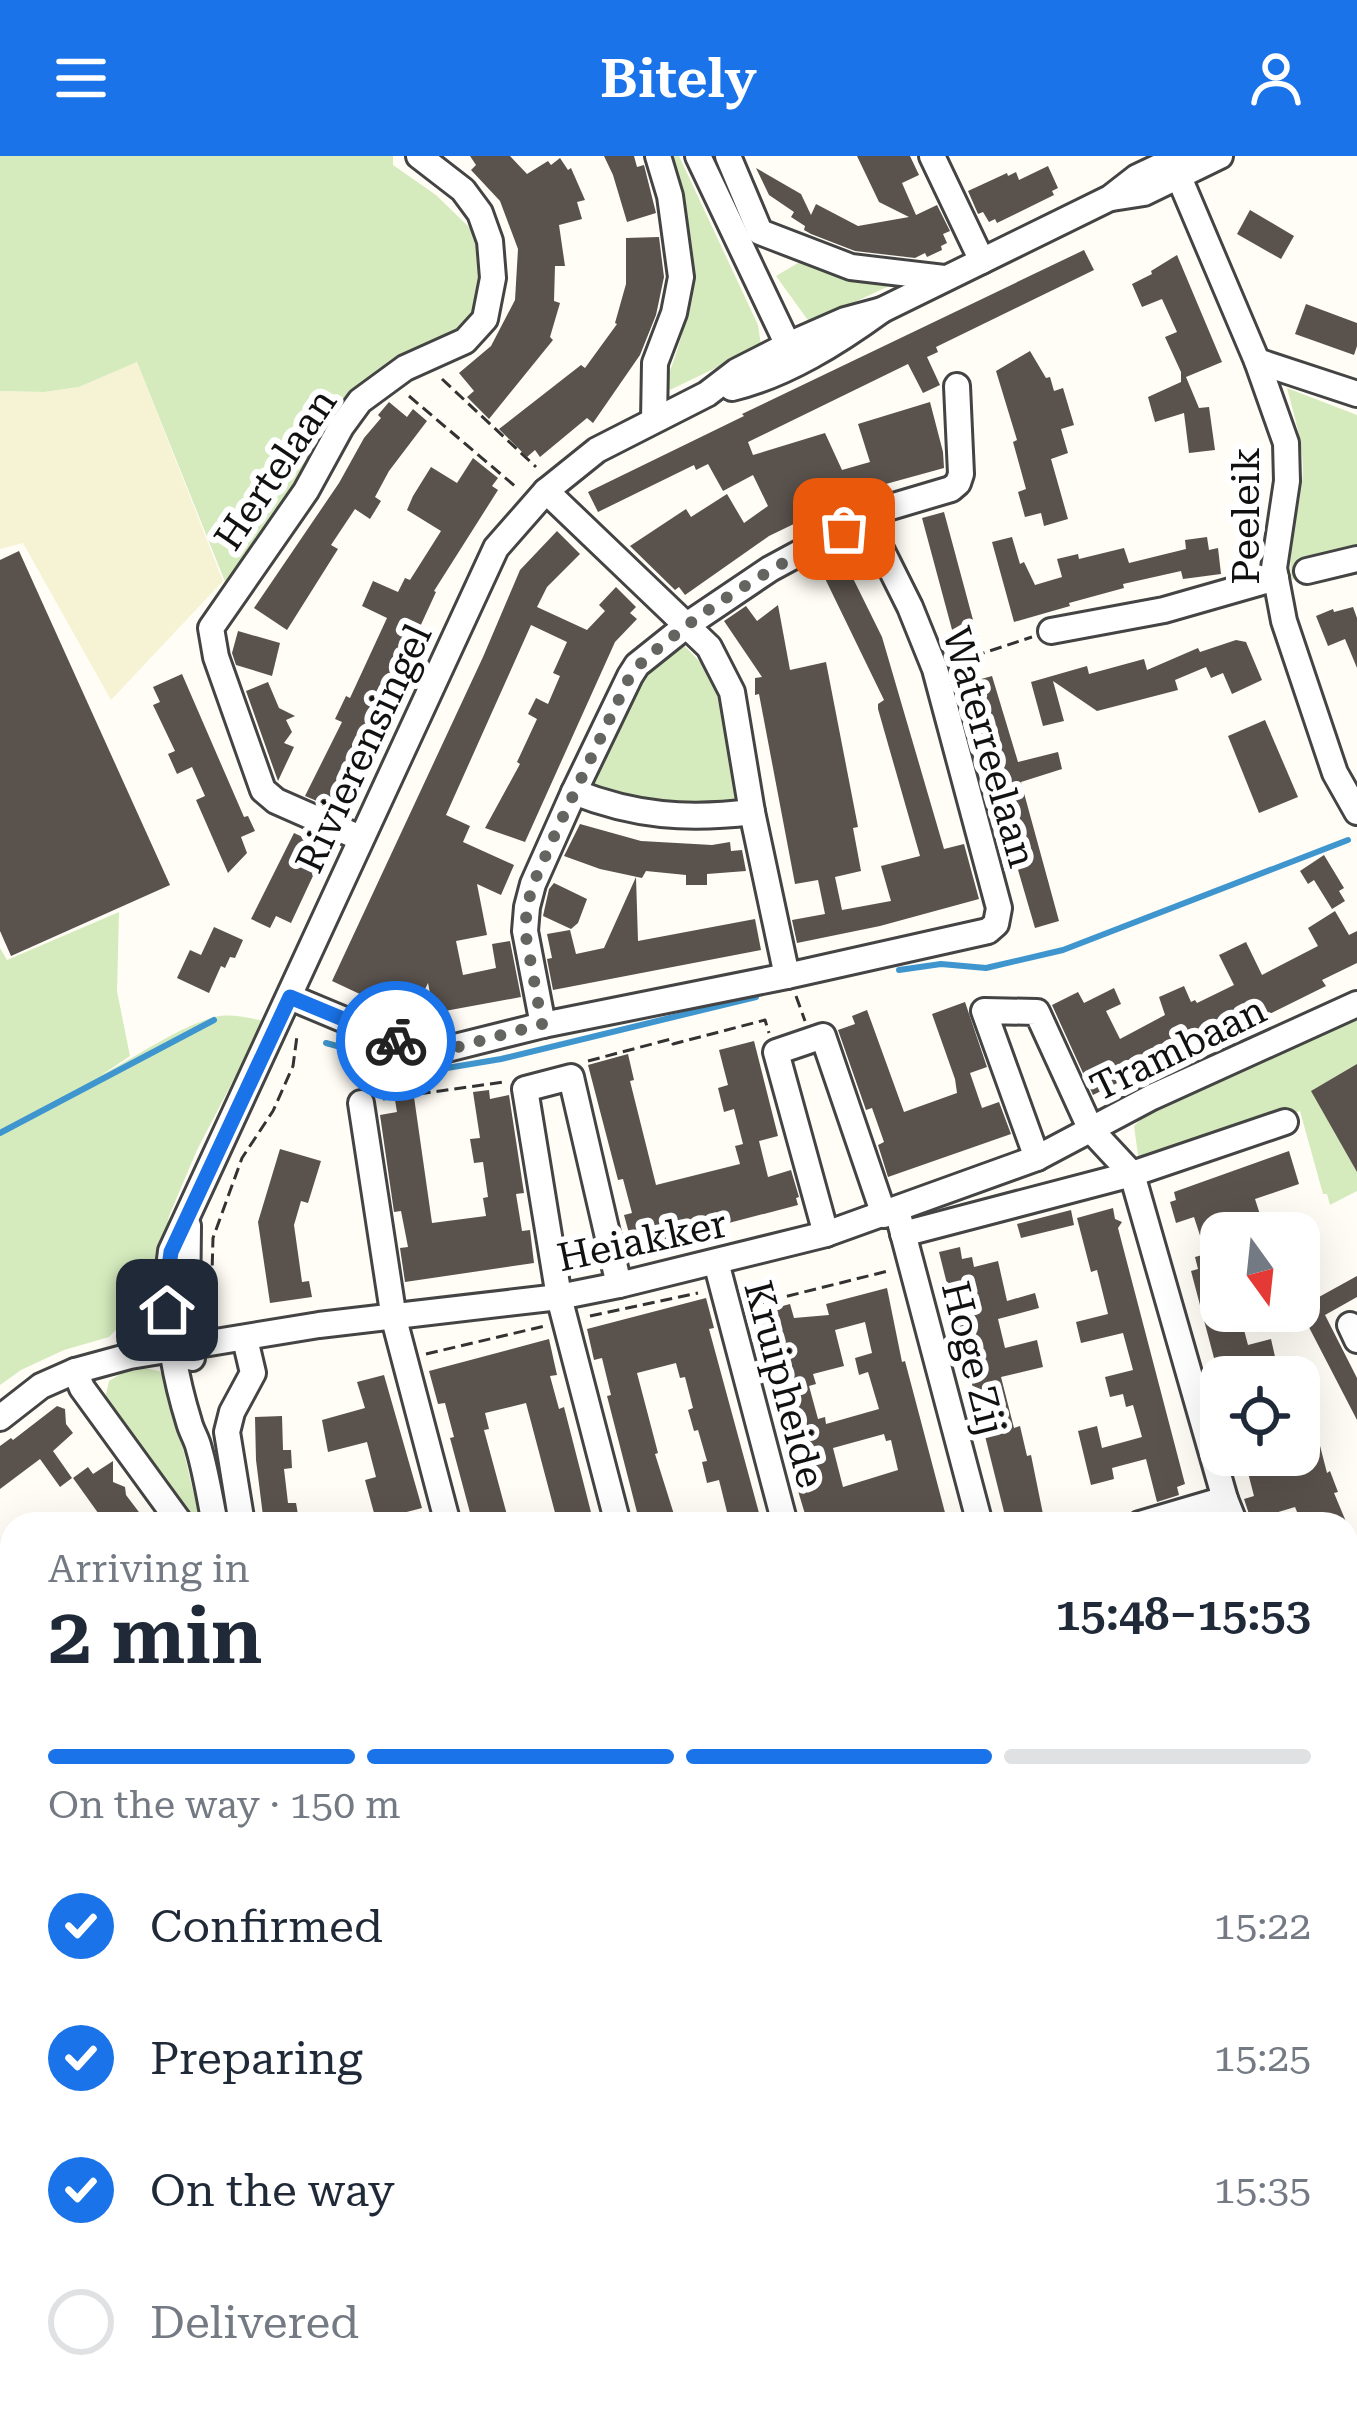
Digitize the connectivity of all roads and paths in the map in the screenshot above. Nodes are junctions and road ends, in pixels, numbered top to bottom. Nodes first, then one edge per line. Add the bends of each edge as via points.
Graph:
1 (419, 156) edge
2 (658, 156) edge
3 (698, 156) edge
4 (728, 156) edge
5 (932, 156) edge
6 (1220, 156) edge
7 (1176, 162) edge
8 (760, 232) junction
9 (747, 256) junction
10 (982, 261) junction
11 (946, 279) junction
12 (793, 354) junction
13 (424, 361) junction
14 (1257, 361) junction
15 (389, 380) junction
16 (958, 386) dead end
17 (1357, 394) edge
18 (654, 420) junction
19 (544, 492) junction
20 (868, 529) junction
21 (1357, 559) edge
22 (1306, 571) dead end
23 (1276, 578) junction
24 (687, 625) junction
25 (1051, 632) joint
26 (935, 669) junction
27 (574, 792) junction
28 (752, 812) junction
29 (1357, 812) edge
30 (360, 838) junction
31 (787, 976) junction
32 (301, 1002) junction
33 (1357, 1004) edge
34 (542, 1024) junction
35 (811, 1040) junction
36 (776, 1052) junction
37 (571, 1077) junction
38 (525, 1089) junction
39 (361, 1103) joint
40 (1285, 1122) dead end
41 (1091, 1130) junction
42 (1036, 1158) junction
43 (1132, 1174) junction
44 (895, 1220) junction
45 (826, 1234) junction
46 (716, 1262) junction
47 (913, 1264) junction
48 (619, 1285) junction
49 (559, 1297) junction
50 (211, 1308) dead end
51 (729, 1311) junction
52 (394, 1318) junction
53 (244, 1339) junction
54 (182, 1348) junction
55 (75, 1371) junction
56 (0, 1418) edge
57 (1225, 1498) junction
58 (172, 1512) edge
59 (212, 1512) edge
60 (240, 1512) edge
61 (445, 1512) edge
62 (615, 1512) edge
63 (782, 1512) edge
64 (977, 1512) edge
65 (1179, 1512) edge
66 (1230, 1512) edge

1 - 13 street, Hertelaan via 480,213 493,278 485,319 465,341
2 - 18 street via 681,277 655,363
3 - 9 street
4 - 8 street
5 - 10 street
6 - 7 street, Rivierensingel
7 - 10 street, Rivierensingel
7 - 14 street, Peeleik
8 - 9 street
8 - 11 street via 851,267
9 - 12 street
10 - 11 street, Rivierensingel
11 - 12 street, Rivierensingel via 845,320
12 - 18 street, Rivierensingel via 737,371
13 - 15 street, Hertelaan
13 - 19 path
14 - 17 street
14 - 23 street, Peeleik via 1286,443
15 - 19 path
15 - 30 street, Hertelaan via 340,427 211,628 263,790
16 - 20 street via 958,483 886,508
18 - 19 street, Rivierensingel via 597,450
19 - 24 street
19 - 30 street, Rivierensingel via 496,548
20 - 24 street via 844,529
20 - 26 street, Waterreelaan
21 - 22 street
23 - 25 street
23 - 29 street, Peeleik via 1335,773
24 - 27 street via 630,676
24 - 28 street via 709,646 732,692
25 - 26 path
26 - 31 street, Waterreelaan via 1000,908 996,924
27 - 28 street via 654,814
27 - 34 street via 527,907
28 - 31 street
30 - 32 street, Rivierensingel
31 - 34 street
31 - 35 path
32 - 34 street via 439,1052
32 - 50 path via 293,1066 242,1158 213,1238
32 - 54 street, Rivierensingel via 230,1122 171,1252 167,1310
33 - 41 street, Trambaan
35 - 36 street
35 - 44 street, Hoge Zij via 823,1036
36 - 37 path via 765,1020 573,1065
36 - 45 street
37 - 38 street
37 - 48 street
38 - 39 path via 518,1079
38 - 49 street
39 - 52 street
40 - 43 street, Heiakker
41 - 42 street, Heiakker
41 - 42 street via 1037,1012 984,1011
41 - 43 street, Trambaan
42 - 44 street, Heiakker
43 - 44 street, Heiakker
43 - 57 street, Trambaan
44 - 45 street, Heiakker
44 - 47 street, Hoge Zij
45 - 46 street, Heiakker
46 - 48 street, Heiakker
46 - 51 street, Kruipheide
47 - 51 path
47 - 64 street, Hoge Zij
48 - 49 street, Heiakker
49 - 52 street, Heiakker
49 - 62 street
51 - 63 street, Kruipheide
52 - 53 street, Heiakker
52 - 61 street
53 - 54 street, Heiakker
53 - 60 street via 253,1372 226,1432
54 - 55 street, Heiakker
54 - 59 street, Rivierensingel via 190,1426
55 - 56 street, Heiakker
55 - 58 street
57 - 65 street
57 - 66 street, Trambaan

